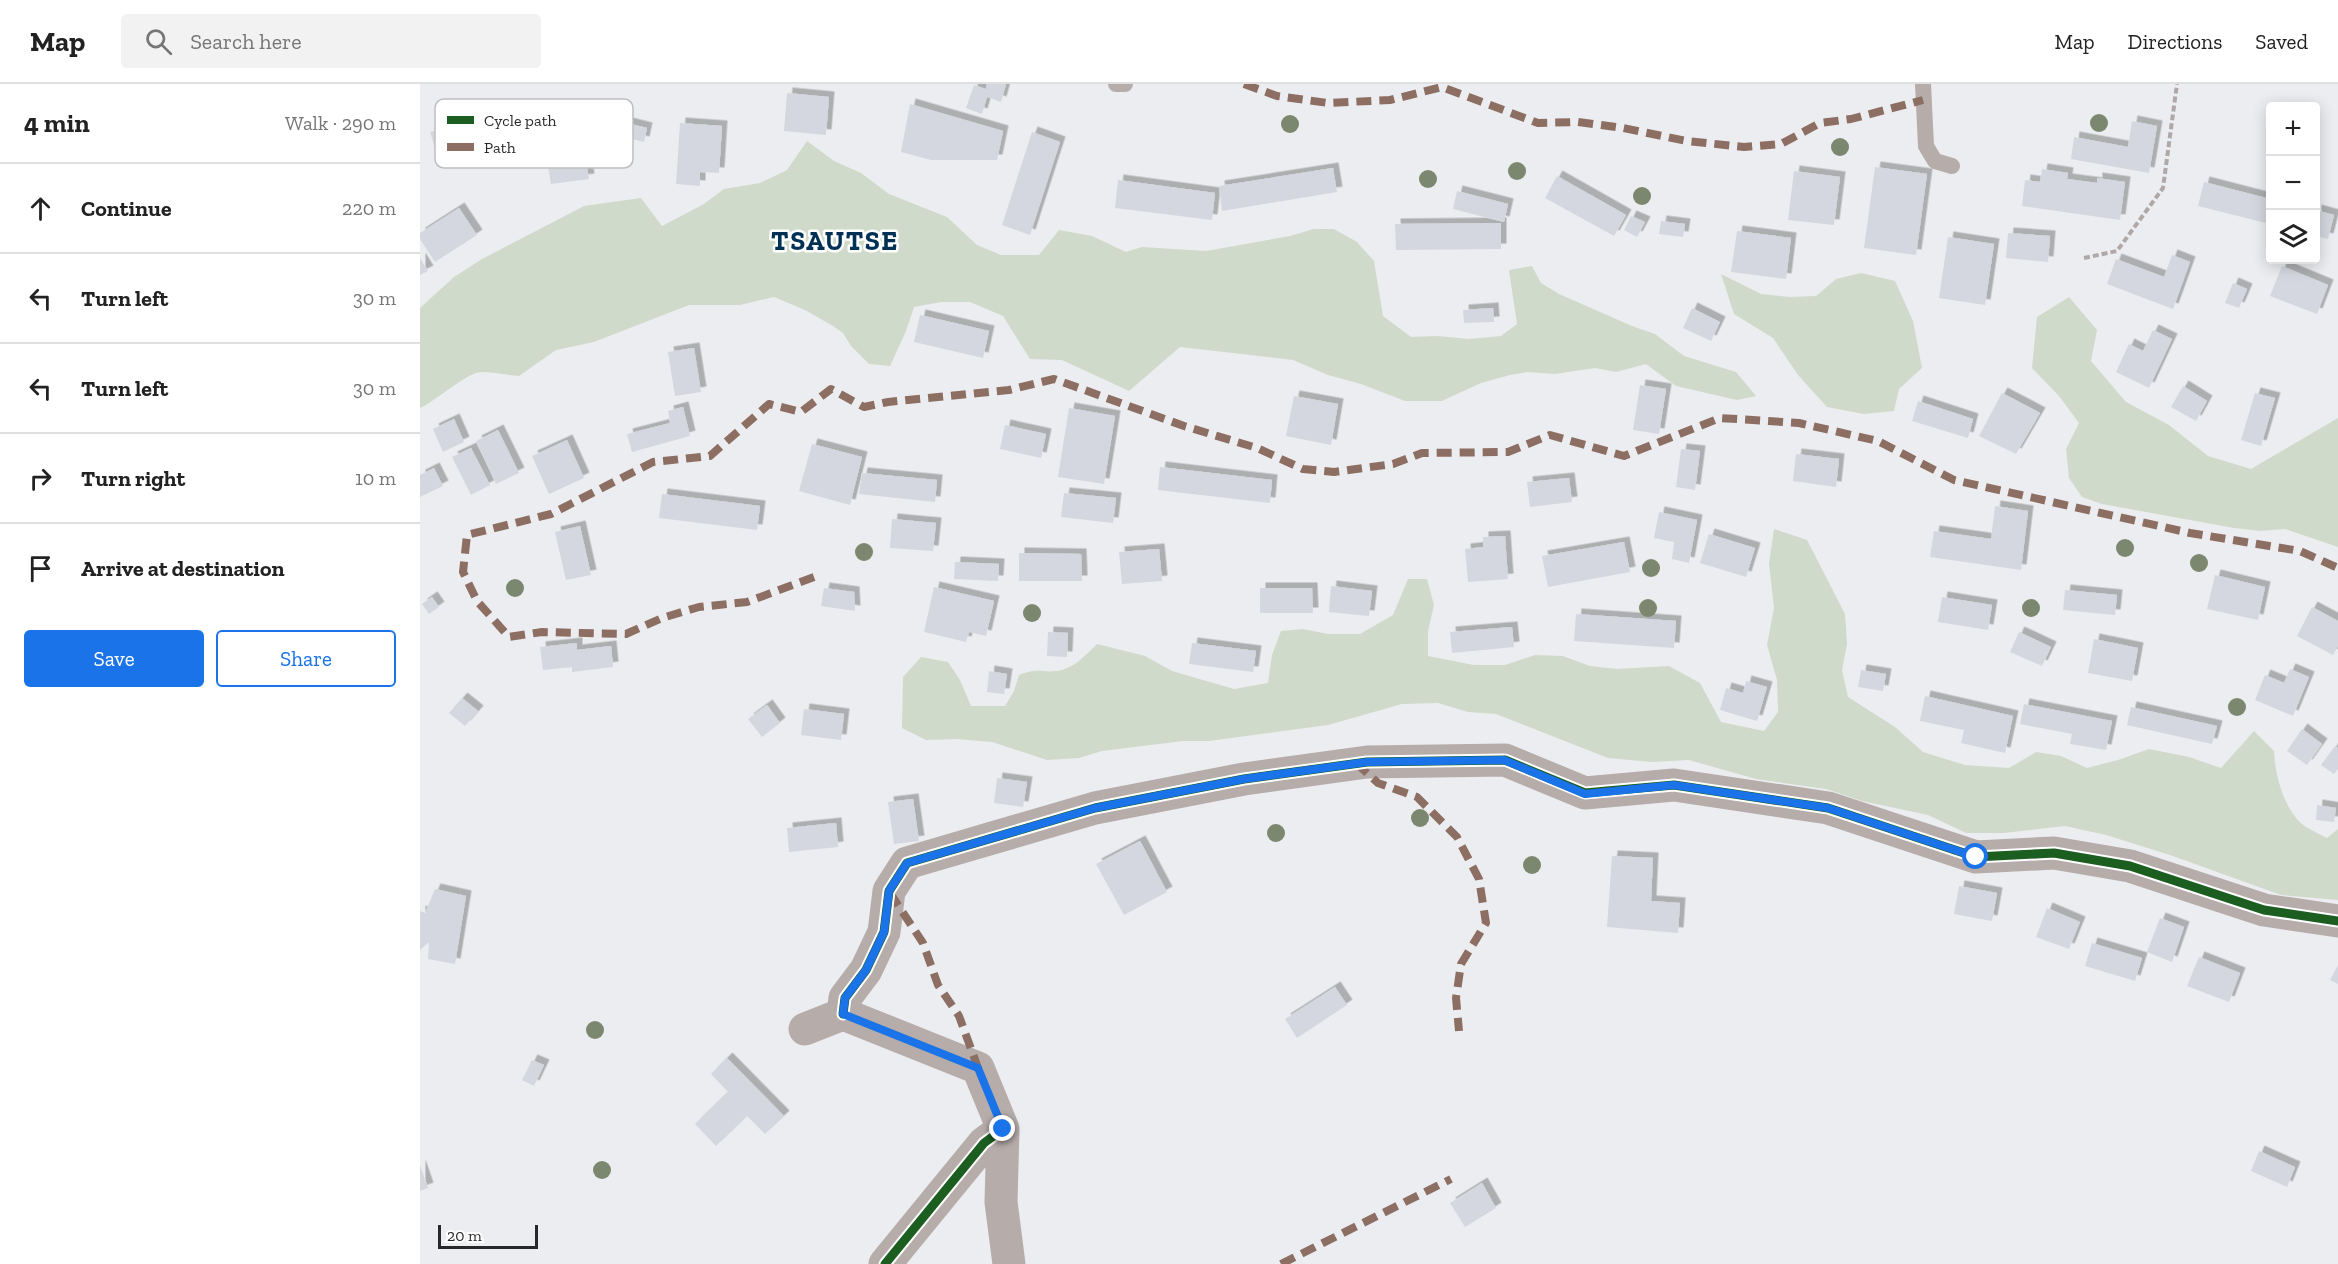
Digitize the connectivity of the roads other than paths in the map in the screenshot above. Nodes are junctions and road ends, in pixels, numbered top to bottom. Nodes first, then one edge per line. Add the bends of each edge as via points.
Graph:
1 (1116, 84) edge
2 (1125, 84) edge
3 (1923, 84) edge
4 (1952, 166) dead end
5 (2338, 921) edge
6 (843, 1014) junction
7 (805, 1029) dead end
8 (1003, 1129) junction
9 (885, 1264) edge
10 (1008, 1264) edge

1 - 2 lane
3 - 4 lane via 1926,146 1935,161
5 - 6 street via 2264,910 2130,866 2054,854 1976,857 1828,808 1674,785 1585,794 1504,760 1367,762 1244,779 1095,808 907,863 889,891 884,932 866,970 845,998
6 - 7 street
6 - 8 street via 978,1068
8 - 9 street via 984,1143
8 - 10 street via 1001,1202

